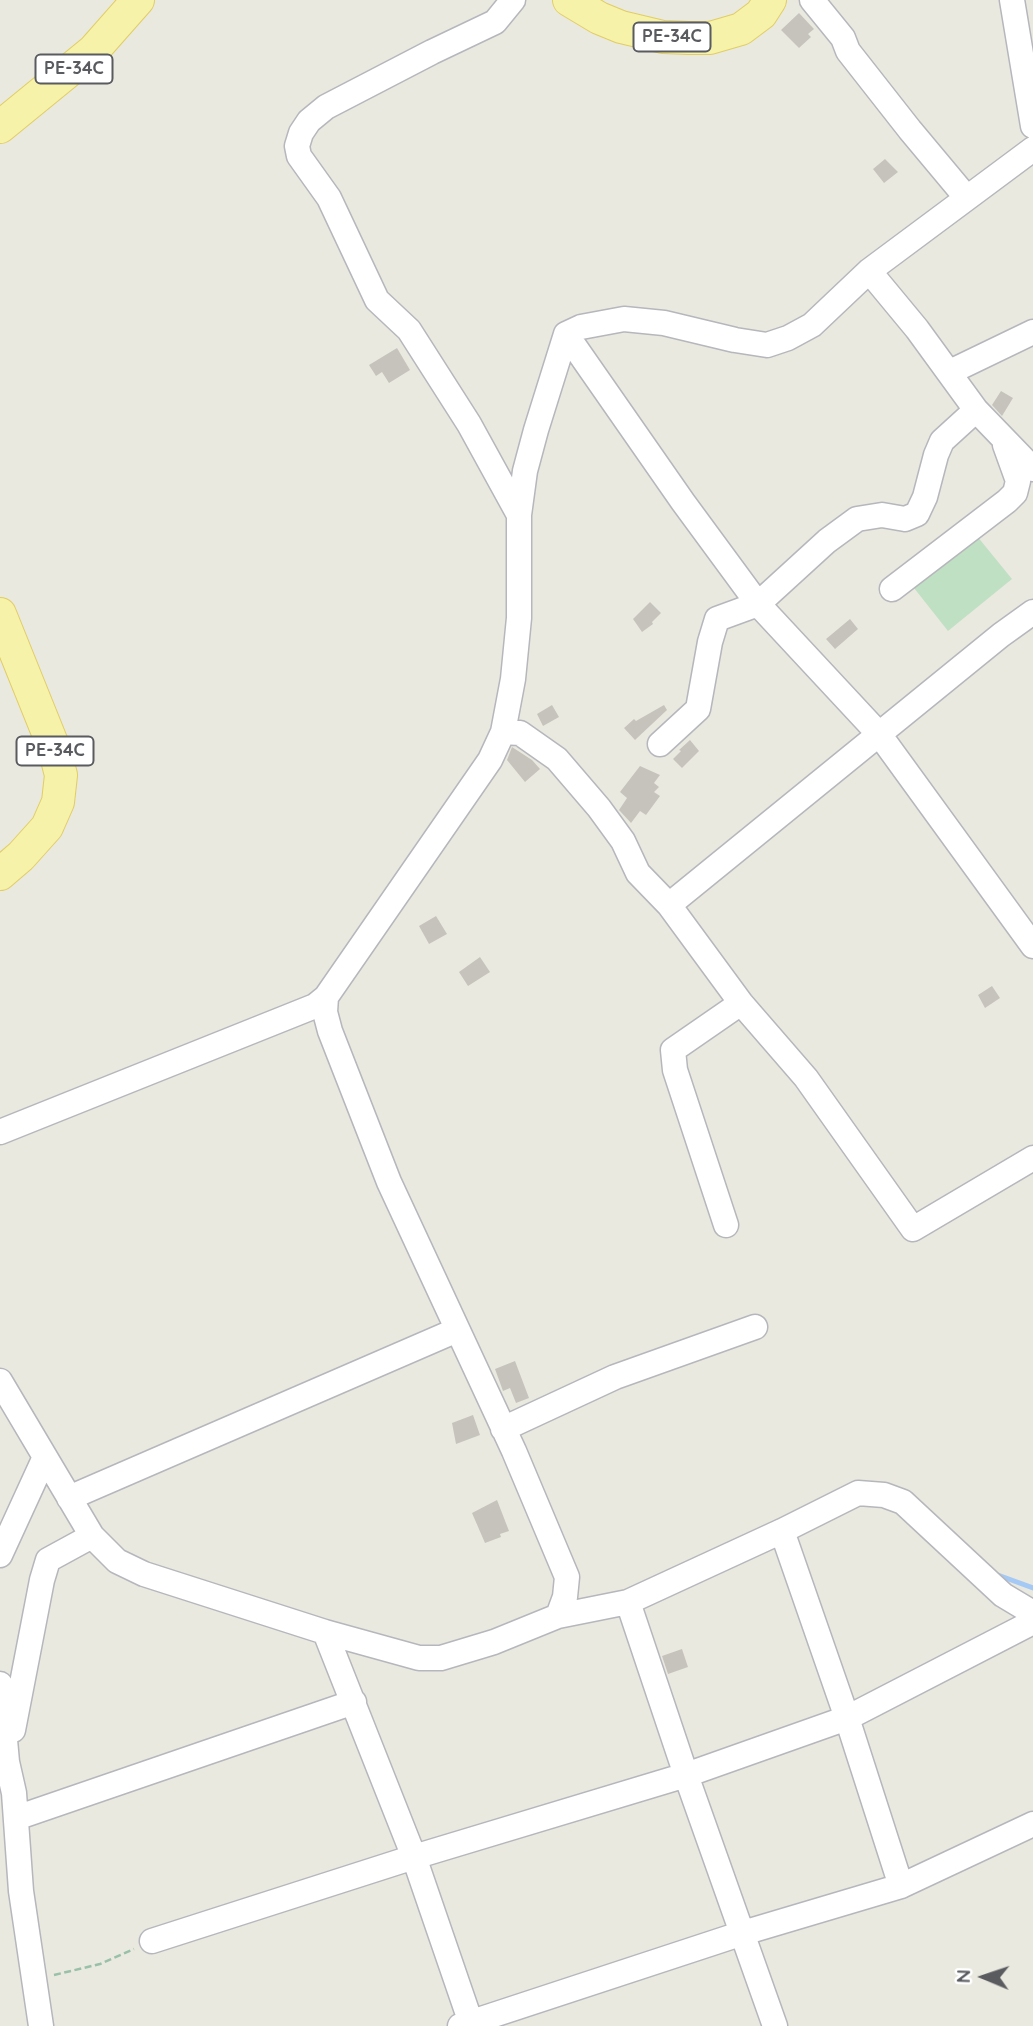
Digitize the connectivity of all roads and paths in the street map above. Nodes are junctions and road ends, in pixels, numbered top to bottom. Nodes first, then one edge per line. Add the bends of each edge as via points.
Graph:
1 (138, 0) edge
2 (513, 0) edge
3 (569, 0) edge
4 (770, 0) edge
5 (812, 0) edge
6 (1012, 0) edge
7 (0, 127) edge
8 (1033, 127) edge
9 (1033, 149) edge
10 (966, 198) junction
11 (869, 271) junction
12 (1033, 332) edge
13 (566, 334) junction
14 (950, 372) junction
15 (976, 410) junction
16 (1001, 434) junction
17 (1033, 469) edge
18 (519, 515) junction
19 (892, 589) dead end
20 (758, 604) junction
21 (1033, 612) edge
22 (0, 614) edge
23 (503, 732) junction
24 (879, 734) junction
25 (660, 744) dead end
26 (0, 874) edge
27 (669, 905) junction
28 (1033, 946) edge
29 (326, 997) junction
30 (741, 1003) junction
31 (0, 1132) edge
32 (1033, 1158) edge
33 (726, 1225) dead end
34 (755, 1327) dead end
35 (457, 1330) junction
36 (0, 1381) edge
37 (503, 1429) junction
38 (45, 1457) junction
39 (69, 1498) junction
40 (782, 1531) junction
41 (92, 1536) junction
42 (0, 1555) edge
43 (628, 1602) junction
44 (1033, 1613) edge
45 (558, 1616) junction
46 (1033, 1622) edge
47 (325, 1632) junction
48 (0, 1684) edge
49 (354, 1702) junction
50 (847, 1718) junction
51 (7, 1762) junction
52 (686, 1775) junction
53 (16, 1818) junction
54 (1033, 1824) edge
55 (414, 1857) junction
56 (901, 1886) junction
57 (743, 1933) junction
58 (152, 1941) joint
59 (33, 1980) junction
60 (467, 2025) edge
61 (41, 2026) edge
62 (775, 2026) edge

1 - 7 main road, PE-34C via 93,51
2 - 18 street via 495,22 326,107 309,121 297,146 299,156 330,198 377,300 409,331 469,424
3 - 4 main road, PE-34C via 621,27 688,38 710,38 741,29 761,14
5 - 10 street
6 - 8 street
9 - 10 street
10 - 11 street
11 - 13 street via 812,325 767,345 624,319 590,324
11 - 14 street
12 - 14 street
13 - 18 street via 525,471
13 - 20 street
14 - 15 street
15 - 16 street
15 - 20 street via 943,441 917,514 905,519 882,514 857,519
16 - 17 street
16 - 19 street via 1018,481 1015,493
18 - 23 street via 519,618
20 - 24 street
20 - 25 street via 717,619 698,709
21 - 24 street
22 - 26 main road, PE-34C via 50,735 61,775 58,802 47,827
23 - 27 street via 520,733 557,759 623,841 638,873
23 - 29 street via 490,760
24 - 27 street
24 - 28 street
27 - 30 street
29 - 31 street via 315,1006
29 - 35 street via 330,1031 389,1182
30 - 32 street via 806,1079 913,1229
30 - 33 street via 673,1050
34 - 37 street via 615,1377
35 - 37 street
35 - 39 street
36 - 38 street
37 - 45 street via 567,1577
38 - 39 street
38 - 42 street
39 - 41 street
40 - 43 street
40 - 44 street via 858,1493 884,1495 903,1502 1003,1595
40 - 50 street
41 - 47 street via 117,1561 144,1574
41 - 51 street via 48,1560
43 - 45 street
43 - 52 street
45 - 47 street via 441,1658 419,1658
46 - 50 street
47 - 49 street
48 - 51 street
49 - 53 street
49 - 55 street
50 - 52 street
50 - 56 street
51 - 53 street
52 - 55 street
52 - 57 street
53 - 59 street
54 - 56 street
55 - 58 street
55 - 60 street
56 - 57 street
57 - 60 street
57 - 62 street
58 - 59 path via 100,1964
59 - 61 street

